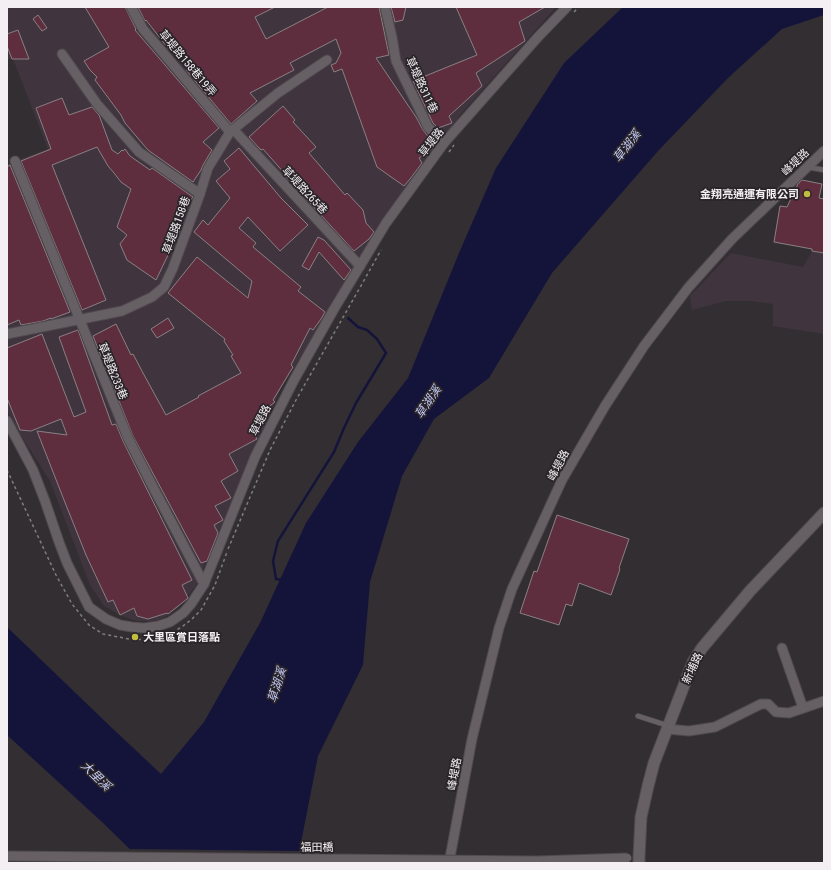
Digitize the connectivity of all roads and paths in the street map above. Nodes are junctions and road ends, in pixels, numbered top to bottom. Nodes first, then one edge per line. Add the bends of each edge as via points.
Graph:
1 (131, 7) edge
2 (385, 7) edge
3 (567, 7) edge
4 (62, 54) dead end
5 (327, 60) dead end
6 (232, 131) junction
7 (444, 143) junction
8 (824, 151) edge
9 (15, 161) dead end
10 (807, 167) junction
11 (824, 170) edge
12 (200, 194) junction
13 (360, 266) junction
14 (79, 320) junction
15 (7, 334) edge
16 (7, 421) edge
17 (824, 513) edge
18 (204, 584) junction
19 (782, 648) dead end
20 (824, 701) edge
21 (803, 708) junction
22 (638, 716) dead end
23 (668, 728) junction
24 (7, 856) edge
25 (639, 860) edge
26 (449, 863) edge

1 - 6 street, 草堤路158巷19弄 via 144,29
2 - 7 street, 草堤路311巷 via 396,62 428,127
3 - 7 street, 草堤路 via 538,36
4 - 12 street via 97,104 139,152
5 - 6 street, 草堤路158巷 via 278,93
6 - 12 street, 草堤路158巷 via 208,168
6 - 13 street, 草堤路265巷
7 - 13 street, 草堤路 via 386,222
8 - 10 street, 峰堤路
9 - 14 street, 草堤路233巷
10 - 11 lane
10 - 26 street, 峰堤路 via 732,239 688,288 644,346 604,406 562,480 512,589 499,628 472,739
12 - 14 street, 草堤路158巷 via 164,287 152,297 122,311
13 - 18 street, 草堤路 via 294,380 255,457
14 - 15 street, 草堤路158巷
14 - 18 street, 草堤路233巷 via 128,438
16 - 18 street, 草堤路 via 33,470 67,563 89,607 97,614 120,625 144,628 158,626 183,613
17 - 23 street, 新埔路 via 750,590 702,648 693,662
19 - 21 street
20 - 21 street
21 - 23 street via 789,713 776,712 768,704 761,704 715,727 689,731
22 - 23 lane
23 - 25 street, 新埔路 via 654,763 641,817
24 - 25 street, 福田橋, bridge

